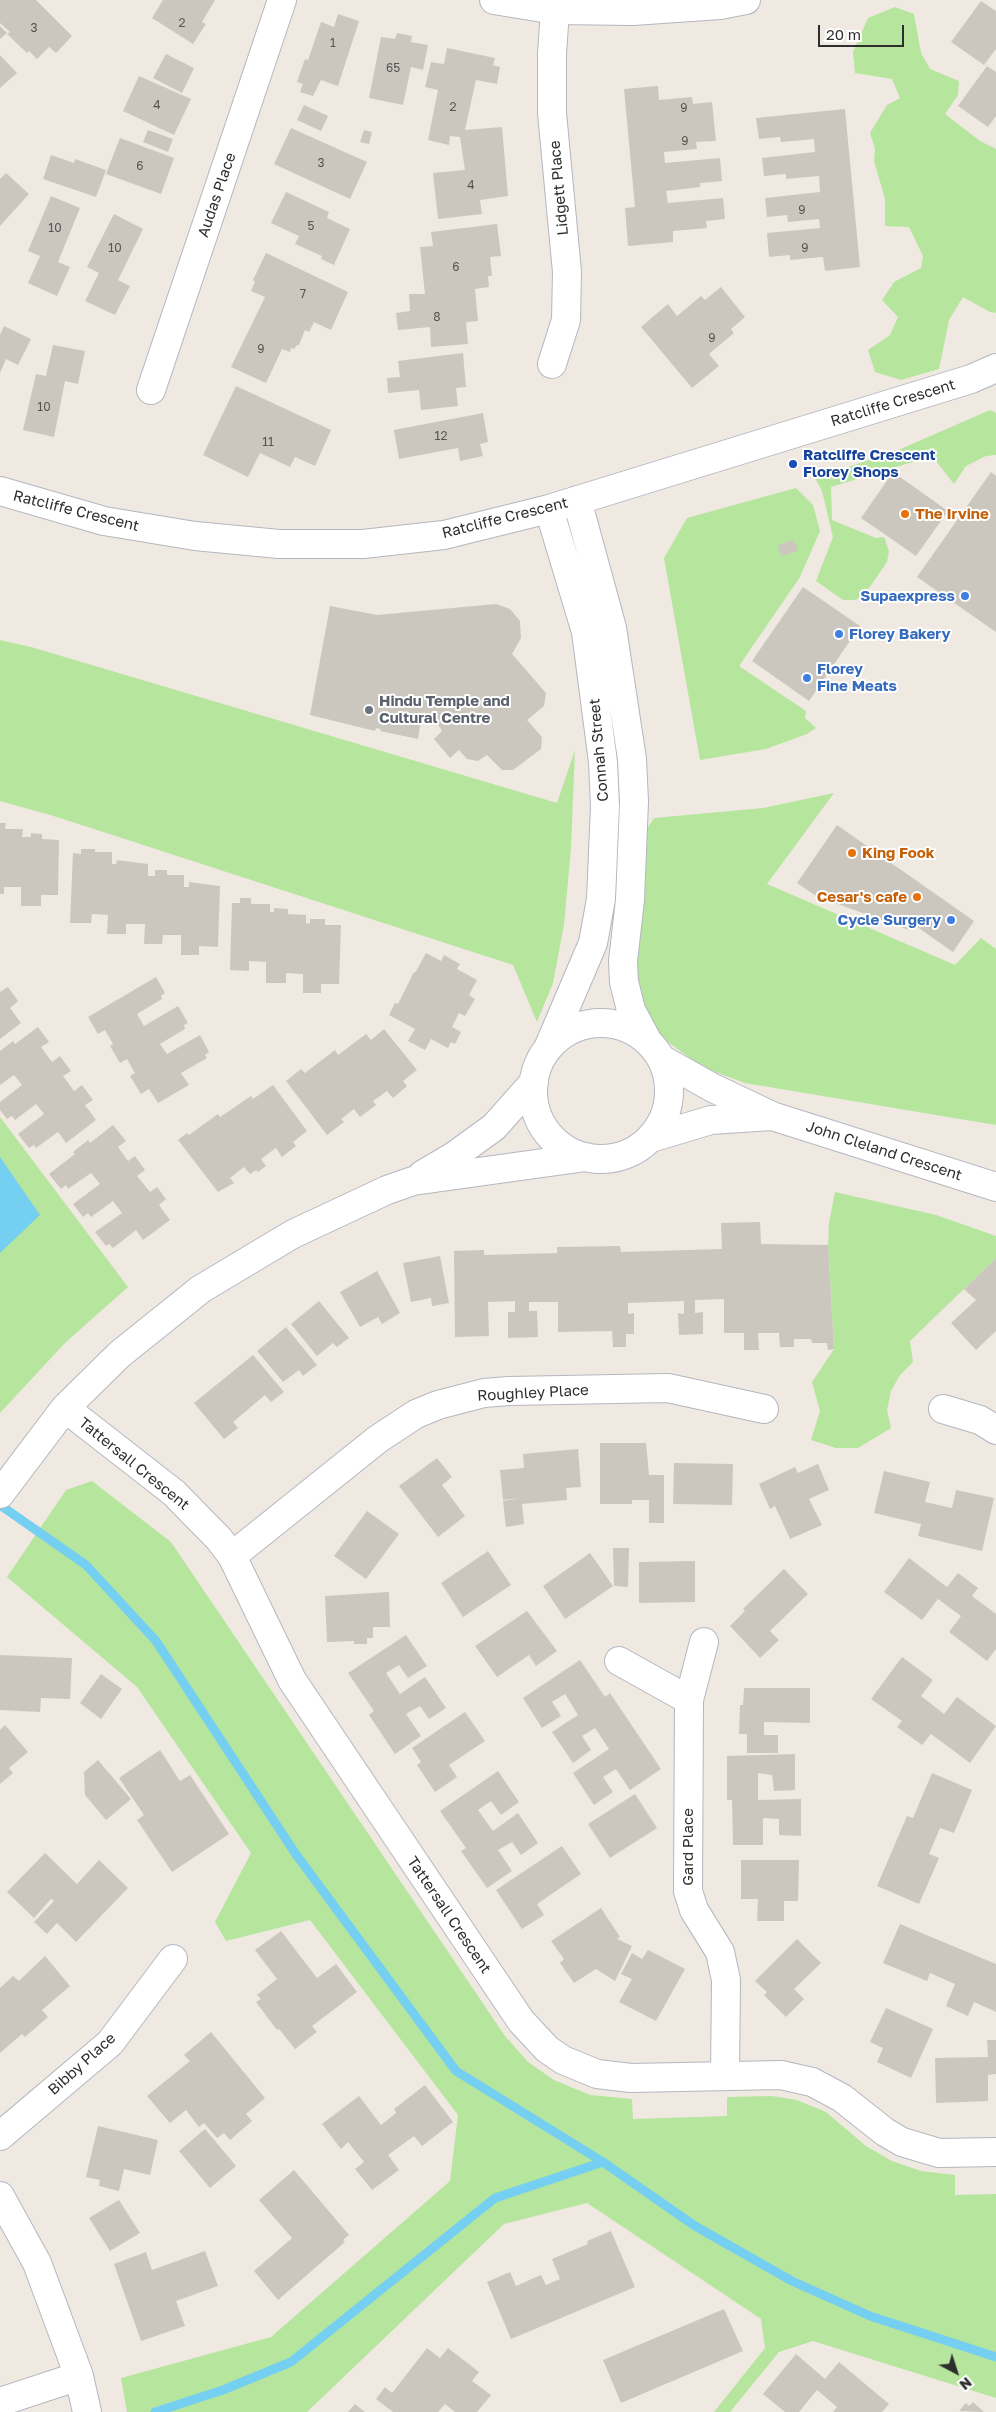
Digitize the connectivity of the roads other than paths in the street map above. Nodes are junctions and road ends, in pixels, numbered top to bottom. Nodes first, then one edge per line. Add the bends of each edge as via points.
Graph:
1 (282, 0) edge
2 (494, 0) edge
3 (746, 0) edge
4 (555, 10) junction
5 (552, 364) dead end
6 (996, 368) edge
7 (151, 390) dead end
8 (0, 491) edge
9 (577, 500) junction
10 (549, 509) junction
11 (646, 1038) junction
12 (549, 1046) junction
13 (663, 1060) junction
14 (534, 1082) junction
15 (772, 1116) junction
16 (652, 1138) junction
17 (586, 1157) junction
18 (413, 1181) junction
19 (996, 1187) edge
20 (65, 1408) junction
21 (943, 1409) dead end
22 (764, 1410) dead end
23 (996, 1430) edge
24 (0, 1494) edge
25 (232, 1556) junction
26 (704, 1642) dead end
27 (619, 1661) dead end
28 (689, 1700) junction
29 (173, 1959) dead end
30 (725, 2075) junction
31 (0, 2136) edge
32 (996, 2152) edge
33 (0, 2196) edge
34 (79, 2376) junction
35 (0, 2402) edge
36 (87, 2412) edge

1 - 7 street, Audas Place
2 - 4 street
3 - 4 street via 633,11
4 - 5 street, Lidgett Place via 552,113 567,272 566,320
6 - 9 street, Ratcliffe Crescent via 971,379
8 - 10 street, Ratcliffe Crescent via 104,521 195,536 279,544 363,544 444,535
9 - 10 street, Ratcliffe Crescent
9 - 11 street, Connah Street via 612,628 632,759 634,802 624,982 631,1010
10 - 12 street, Connah Street via 586,632 603,762 605,806 601,899 593,942
11 - 12 street via 621,1026 594,1023 569,1030
11 - 13 street
12 - 14 street via 536,1069
13 - 15 street, John Cleland Crescent
13 - 16 street via 670,1087 666,1114
14 - 17 street via 532,1094 539,1119 554,1140 575,1155
14 - 18 street via 494,1127
15 - 16 street, John Cleland Crescent via 710,1120
15 - 19 street, John Cleland Crescent
16 - 17 street via 629,1154 602,1160
17 - 18 street
18 - 20 street via 292,1234 201,1289 120,1354
20 - 24 street
20 - 25 street, Tattersall Crescent via 174,1494
21 - 23 street via 980,1420
22 - 25 street, Roughley Place via 668,1388 509,1391 484,1393 438,1405 416,1414 378,1439
25 - 30 street, Tattersall Crescent via 292,1680 520,2021 547,2049 563,2060 597,2074 631,2078
26 - 28 street, Gard Place
27 - 28 street
28 - 30 street, Gard Place via 688,1891 694,1910 720,1952 726,1980
29 - 31 street, Bibby Place via 110,2043
30 - 32 street, Tattersall Crescent via 780,2075 812,2082 842,2098 902,2142 939,2153
33 - 34 street via 36,2263
34 - 35 street
34 - 36 street

